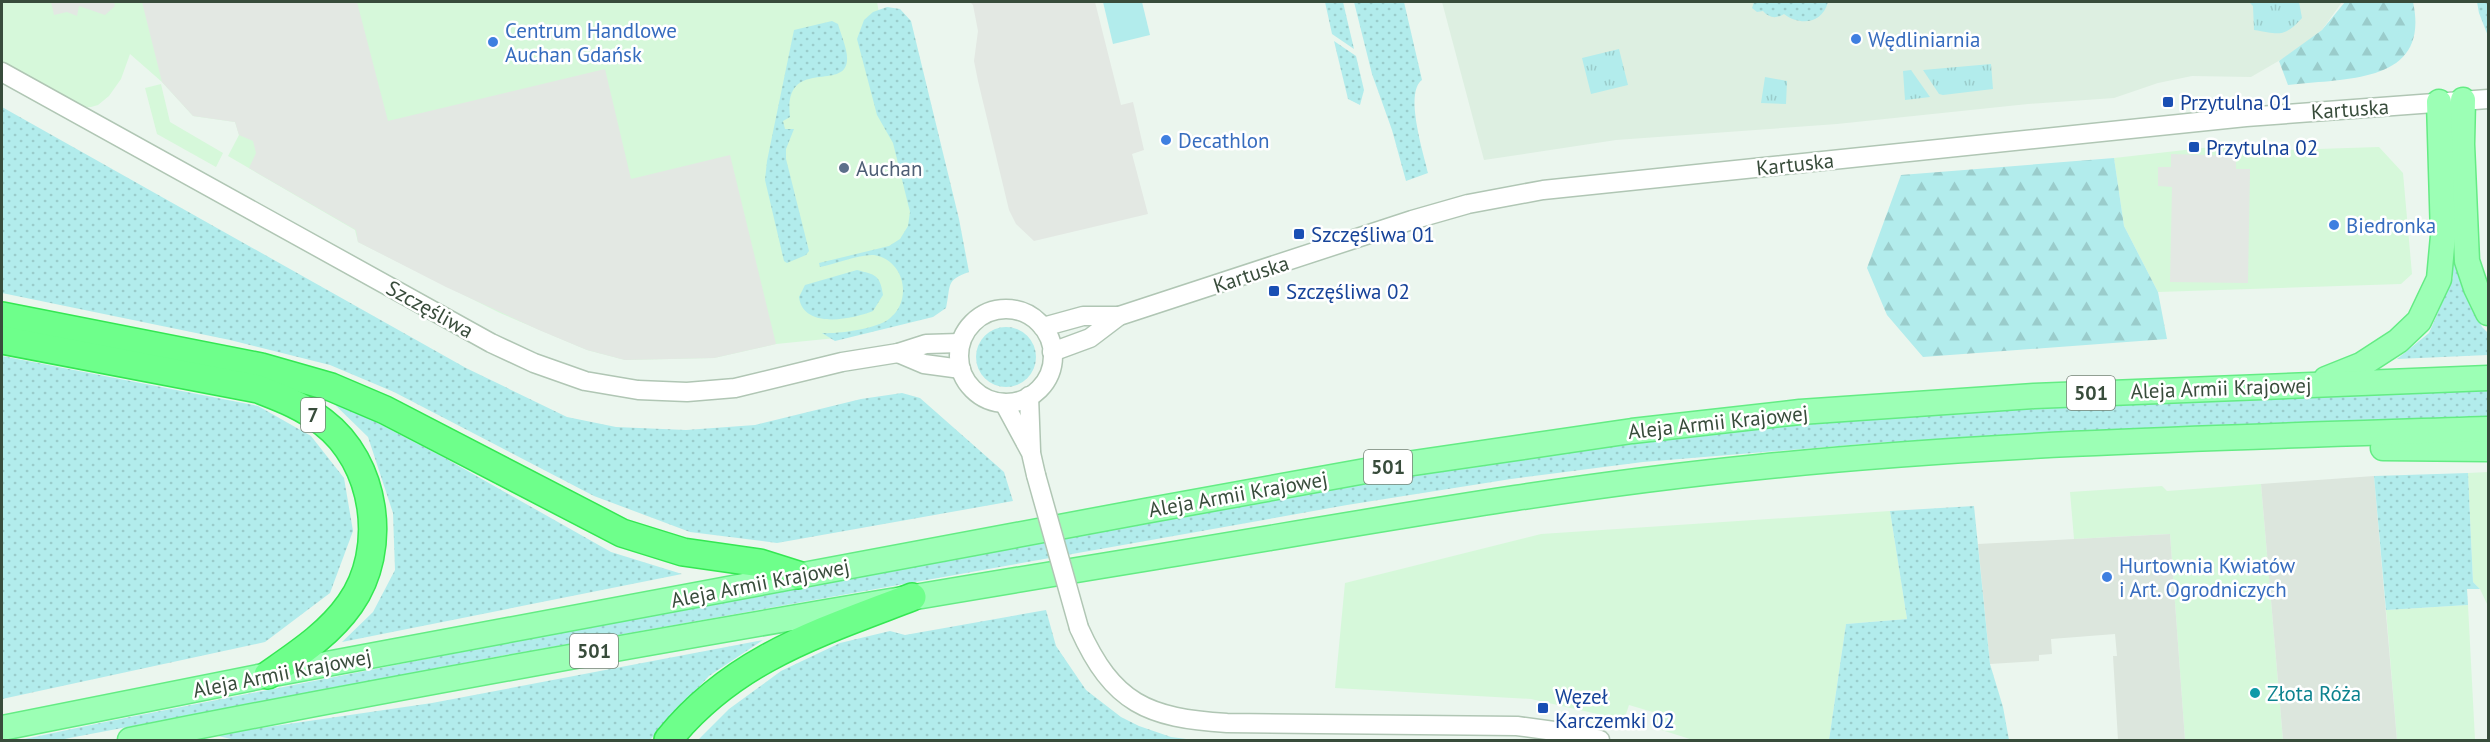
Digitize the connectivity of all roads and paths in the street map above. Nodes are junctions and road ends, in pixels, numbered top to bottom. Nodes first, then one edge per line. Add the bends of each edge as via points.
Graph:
1 (2, 72) edge
2 (2488, 99) edge
3 (2463, 100) junction
4 (2439, 102) junction
5 (2488, 313) edge
6 (2, 316) edge
7 (1119, 316) junction
8 (1043, 327) junction
9 (2, 340) edge
10 (960, 343) junction
11 (1052, 352) junction
12 (898, 353) junction
13 (960, 369) junction
14 (2488, 378) edge
15 (2309, 385) junction
16 (1029, 396) junction
17 (1004, 403) junction
18 (2488, 429) edge
19 (2298, 436) junction
20 (2488, 449) edge
21 (1030, 453) junction
22 (798, 575) junction
23 (912, 597) junction
24 (268, 675) junction
25 (2, 728) edge
26 (130, 741) edge
27 (668, 741) edge
28 (1600, 741) edge

1 - 12 street, Szczęśliwa via 492,344 585,381 638,390 703,391 735,388
2 - 3 street, Kartuska
3 - 4 street, Kartuska
3 - 5 main road via 2467,261
4 - 7 street, Kartuska via 2216,120 1543,190 1468,204 1412,220
4 - 15 main road via 2443,236 2439,279 2419,321 2398,341 2361,365
6 - 22 highway via 261,368 332,387 385,410 622,533 683,552 760,563
7 - 8 street, Kartuska via 1083,316
7 - 11 street, Kartuska via 1090,338
8 - 10 street via 1017,310 994,310 972,323
8 - 11 street
9 - 24 highway, 7 via 258,390 295,403 324,422 344,442 368,488 371,551 364,578 350,604 319,638
10 - 12 street, Szczęśliwa via 927,344
10 - 13 street
11 - 16 street via 1047,377
12 - 13 street via 924,364
13 - 17 street via 977,393
14 - 15 main road, Aleja Armii Krajowej / 501
15 - 22 main road, Aleja Armii Krajowej / 501 via 1906,404 1632,431 1393,466
16 - 17 street
16 - 21 street
17 - 21 street
18 - 19 main road, Aleja Armii Krajowej / 501
19 - 20 main road via 2313,447
19 - 23 main road, Aleja Armii Krajowej / 501 via 2008,447 1755,467 1501,499
21 - 28 street, bridge via 1079,628 1091,656 1108,680 1129,698 1160,714 1227,723 1517,726
22 - 24 main road, Aleja Armii Krajowej / 501
23 - 26 main road, Aleja Armii Krajowej / 501 via 659,639
23 - 27 highway via 801,641 750,667 705,700
24 - 25 main road, Aleja Armii Krajowej / 501

